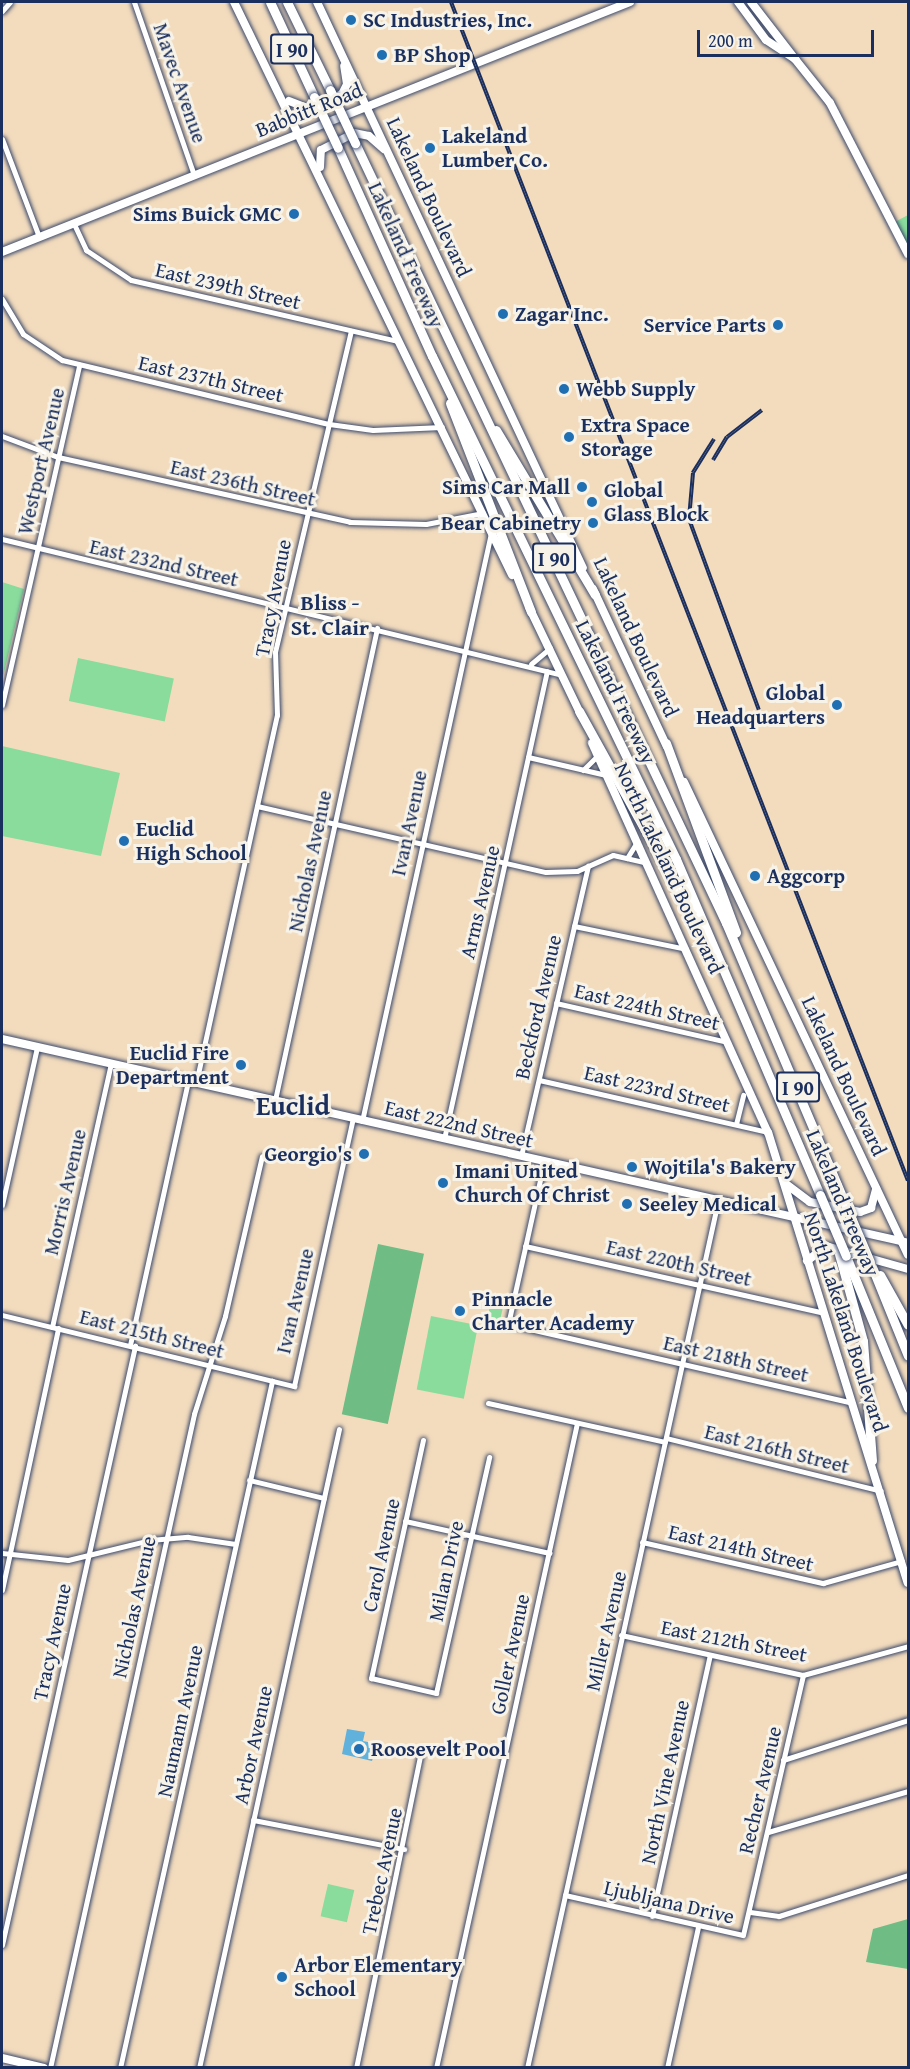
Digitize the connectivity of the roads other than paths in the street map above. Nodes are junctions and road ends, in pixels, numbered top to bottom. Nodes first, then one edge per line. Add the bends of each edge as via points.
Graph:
1 (10, 2) edge
2 (134, 2) edge
3 (234, 2) edge
4 (270, 2) edge
5 (287, 2) edge
6 (317, 2) edge
7 (630, 2) edge
8 (738, 2) edge
9 (751, 2) edge
10 (2, 11) edge
11 (340, 51) junction
12 (795, 59) junction
13 (280, 90) junction
14 (366, 105) junction
15 (302, 134) junction
16 (2, 139) edge
17 (387, 152) junction
18 (194, 175) junction
19 (322, 177) junction
20 (74, 224) junction
21 (39, 237) junction
22 (2, 252) edge
23 (909, 254) edge
24 (2, 299) edge
25 (351, 331) junction
26 (400, 342) junction
27 (432, 356) junction
28 (79, 365) junction
29 (472, 393) junction
30 (329, 424) junction
31 (442, 427) junction
32 (2, 436) edge
33 (58, 457) junction
34 (483, 513) junction
35 (306, 515) junction
36 (492, 533) junction
37 (2, 539) edge
38 (37, 550) junction
39 (596, 595) junction
40 (285, 608) junction
41 (531, 612) junction
42 (377, 628) junction
43 (465, 648) junction
44 (549, 648) junction
45 (530, 664) junction
46 (547, 671) junction
47 (563, 675) junction
48 (2, 705) edge
49 (579, 711) junction
50 (666, 743) junction
51 (598, 755) junction
52 (528, 757) junction
53 (583, 770) junction
54 (606, 775) junction
55 (257, 806) junction
56 (335, 825) junction
57 (637, 842) junction
58 (422, 844) junction
59 (627, 859) junction
60 (506, 863) junction
61 (647, 863) junction
62 (588, 865) junction
63 (574, 926) junction
64 (686, 949) junction
65 (727, 974) junction
66 (750, 974) junction
67 (556, 1003) junction
68 (721, 1023) junction
69 (709, 1038) junction
70 (2, 1039) edge
71 (730, 1043) junction
72 (37, 1047) junction
73 (111, 1064) junction
74 (539, 1080) junction
75 (192, 1082) junction
76 (743, 1095) dead end
77 (275, 1101) junction
78 (353, 1118) junction
79 (362, 1120) junction
80 (736, 1124) junction
81 (768, 1132) junction
82 (444, 1139) junction
83 (262, 1156) dead end
84 (521, 1156) junction
85 (544, 1162) junction
86 (784, 1184) junction
87 (876, 1186) junction
88 (718, 1201) junction
89 (2, 1205) edge
90 (794, 1218) junction
91 (905, 1242) edge
92 (525, 1246) junction
93 (842, 1255) junction
94 (909, 1255) edge
95 (807, 1261) junction
96 (870, 1262) junction
97 (909, 1269) edge
98 (700, 1284) junction
99 (825, 1314) junction
100 (2, 1315) edge
101 (909, 1325) edge
102 (55, 1328) junction
103 (132, 1345) junction
104 (909, 1356) edge
105 (682, 1364) junction
106 (210, 1365) junction
107 (272, 1381) junction
108 (294, 1386) joint
109 (488, 1402) dead end
110 (852, 1403) junction
111 (909, 1408) edge
112 (577, 1423) junction
113 (339, 1429) dead end
114 (423, 1440) dead end
115 (665, 1440) junction
116 (489, 1456) dead end
117 (872, 1461) junction
118 (249, 1480) junction
119 (881, 1491) junction
120 (324, 1498) junction
121 (405, 1521) junction
122 (471, 1535) junction
123 (166, 1539) junction
124 (642, 1542) junction
125 (235, 1544) junction
126 (2, 1553) edge
127 (549, 1553) junction
128 (9, 1555) junction
129 (88, 1556) junction
130 (902, 1561) junction
131 (909, 1583) edge
132 (2, 1590) edge
133 (621, 1635) junction
134 (909, 1646) edge
135 (710, 1655) junction
136 (803, 1675) junction
137 (436, 1693) joint
138 (909, 1720) edge
139 (421, 1751) dead end
140 (783, 1760) junction
141 (909, 1791) edge
142 (254, 1820) junction
143 (768, 1832) junction
144 (404, 1849) junction
145 (909, 1875) edge
146 (565, 1895) junction
147 (750, 1912) junction
148 (652, 1916) junction
149 (698, 1927) junction
150 (2, 1945) edge
151 (2, 2058) edge
152 (44, 2067) edge
153 (50, 2067) edge
154 (120, 2067) edge
155 (199, 2067) edge
156 (356, 2067) edge
157 (436, 2067) edge
158 (527, 2067) edge
159 (667, 2067) edge

1 - 10 street
2 - 18 street, Mavec Avenue
3 - 13 street, North Lakeland Boulevard
4 - 27 highway, Lakeland Freeway / I 90, bridge
5 - 29 highway, Lakeland Freeway / I 90, bridge
6 - 11 street, Lakeland Boulevard
7 - 14 street, Babbitt Road
8 - 12 street via 765,39
9 - 12 street
11 - 13 street via 347,84 342,94 304,109
11 - 14 street, Lakeland Boulevard
12 - 23 street via 830,103
13 - 15 street, North Lakeland Boulevard
14 - 15 street, Babbitt Road
14 - 17 street, Lakeland Boulevard
15 - 18 street, Babbitt Road
15 - 19 street, North Lakeland Boulevard
16 - 21 street
17 - 19 street via 369,136 354,133 321,150
17 - 39 street, Lakeland Boulevard
18 - 20 street, Babbitt Road
19 - 26 street, North Lakeland Boulevard
20 - 21 street, Babbitt Road
20 - 25 street, East 239th Street via 86,250 131,280
21 - 22 street, Babbitt Road
24 - 28 street, East 237th Street via 23,334 42,352
25 - 26 street, East 239th Street
25 - 30 street, Tracy Avenue
26 - 31 street, North Lakeland Boulevard
27 - 41 highway
27 - 65 highway, Lakeland Freeway / I 90
28 - 30 street, East 237th Street
28 - 33 street, Westport Avenue
29 - 39 highway
29 - 66 highway, Lakeland Freeway / I 90
30 - 31 street, East 237th Street via 373,430
30 - 35 street, Tracy Avenue
31 - 34 street, North Lakeland Boulevard
32 - 33 street, East 236th Street
33 - 35 street, East 236th Street
33 - 38 street, Westport Avenue
34 - 35 street, East 236th Street via 386,526
34 - 36 street, North Lakeland Boulevard
35 - 40 street, Tracy Avenue
36 - 41 street, North Lakeland Boulevard
36 - 43 street, Ivan Avenue
37 - 38 street, East 232nd Street
38 - 40 street, East 232nd Street
38 - 48 street, Westport Avenue
39 - 50 street, Lakeland Boulevard
40 - 42 street, East 232nd Street
40 - 55 street, Tracy Avenue via 275,652 277,715
41 - 44 street, North Lakeland Boulevard
42 - 43 street, East 232nd Street
42 - 56 street, Nicholas Avenue
43 - 45 street, East 232nd Street
43 - 58 street, Ivan Avenue
44 - 45 street
44 - 47 street, North Lakeland Boulevard
45 - 46 street
46 - 47 street
46 - 52 street, Arms Avenue
47 - 49 street, North Lakeland Boulevard
49 - 51 street, North Lakeland Boulevard
49 - 65 highway
50 - 66 highway
50 - 87 street, Lakeland Boulevard
51 - 53 street
51 - 54 street, North Lakeland Boulevard
52 - 53 street
52 - 60 street, Arms Avenue
53 - 54 street
54 - 57 street, North Lakeland Boulevard
55 - 56 street
55 - 75 street, Tracy Avenue
56 - 58 street
56 - 77 street, Nicholas Avenue
57 - 59 street
57 - 61 street, North Lakeland Boulevard
58 - 60 street
58 - 79 street, Ivan Avenue
59 - 61 street
59 - 62 street via 613,855
60 - 62 street via 562,874
60 - 82 street, Arms Avenue
61 - 64 street, North Lakeland Boulevard
62 - 63 street, Beckford Avenue
63 - 64 street
63 - 67 street, Beckford Avenue
64 - 68 street, North Lakeland Boulevard
65 - 93 highway, Lakeland Freeway / I 90, bridge
66 - 96 highway, Lakeland Freeway / I 90, bridge
67 - 69 street, East 224th Street
67 - 74 street, Beckford Avenue
68 - 69 street
68 - 71 street, North Lakeland Boulevard
69 - 71 street, East 224th Street
70 - 72 street, East 222nd Street
71 - 81 street, North Lakeland Boulevard
72 - 73 street, East 222nd Street
72 - 89 street
73 - 75 street, East 222nd Street
73 - 102 street, Morris Avenue
74 - 80 street, East 223rd Street
74 - 84 street, Beckford Avenue
75 - 77 street, East 222nd Street
75 - 103 street, Tracy Avenue
76 - 80 street
77 - 78 street, East 222nd Street
78 - 79 street, East 222nd Street
78 - 108 street, Ivan Avenue
79 - 82 street, East 222nd Street
80 - 81 street, East 223rd Street
81 - 86 street, North Lakeland Boulevard
82 - 84 street, East 222nd Street
83 - 106 street, Nicholas Avenue
84 - 85 street, East 222nd Street
85 - 88 street, East 222nd Street
85 - 92 street
86 - 87 street via 810,1202 860,1212 874,1204
86 - 90 street, North Lakeland Boulevard
87 - 91 street, Lakeland Boulevard
88 - 90 street, East 222nd Street
88 - 98 street, Miller Avenue
90 - 91 street, East 222nd Street
90 - 95 street, North Lakeland Boulevard
91 - 94 street, Lakeland Boulevard
92 - 98 street, East 220th Street
92 - 105 street, East 218th Street via 508,1324
93 - 111 highway, Lakeland Freeway
93 - 117 highway via 862,1341
95 - 97 street via 826,1246
95 - 99 street, North Lakeland Boulevard
96 - 101 highway
96 - 104 highway, Lakeland Freeway / I 90
98 - 99 street, East 220th Street
98 - 105 street, Miller Avenue
99 - 110 street, North Lakeland Boulevard
100 - 102 street, East 215th Street
102 - 103 street, East 215th Street
102 - 128 street, Morris Avenue
103 - 106 street, East 215th Street
103 - 129 street, Tracy Avenue
105 - 110 street, East 218th Street
105 - 115 street, Miller Avenue
106 - 107 street, East 215th Street
106 - 123 street, Nicholas Avenue
107 - 108 street, East 215th Street
107 - 118 street, Naumann Avenue
109 - 112 street, East 216th Street
110 - 117 street, North Lakeland Boulevard
112 - 115 street, East 216th Street
112 - 127 street, Goller Avenue
113 - 120 street, Arbor Avenue
114 - 121 street, Carol Avenue
115 - 119 street, East 216th Street
115 - 124 street, Miller Avenue
116 - 122 street, Milan Drive
117 - 119 street, North Lakeland Boulevard
118 - 120 street
118 - 125 street, Naumann Avenue
119 - 130 street, North Lakeland Boulevard
120 - 142 street, Arbor Avenue
121 - 122 street
121 - 137 street, Carol Avenue via 371,1678
122 - 127 street
122 - 137 street, Milan Drive
123 - 125 street
123 - 129 street
123 - 153 street, Nicholas Avenue
124 - 130 street, East 214th Street via 823,1583
124 - 133 street, Miller Avenue
125 - 154 street, Naumann Avenue
126 - 128 street
127 - 157 street, Goller Avenue
128 - 129 street via 56,1560
128 - 132 street, Morris Avenue
129 - 150 street, Tracy Avenue
130 - 131 street, North Lakeland Boulevard
133 - 135 street, East 212th Street
133 - 146 street, Miller Avenue
134 - 136 street, East 212th Street
135 - 136 street, East 212th Street
135 - 148 street, North Vine Avenue
136 - 140 street, Recher Avenue
138 - 140 street
139 - 144 street, Trebec Avenue
140 - 143 street, Recher Avenue
141 - 143 street
142 - 144 street
142 - 155 street, Arbor Avenue
143 - 147 street, Recher Avenue
144 - 156 street, Trebec Avenue
145 - 147 street via 779,1916
146 - 148 street, Ljubljana Drive
146 - 158 street, Miller Avenue
147 - 149 street, Ljubljana Drive via 743,1935
148 - 149 street, Ljubljana Drive
149 - 159 street
151 - 152 street

